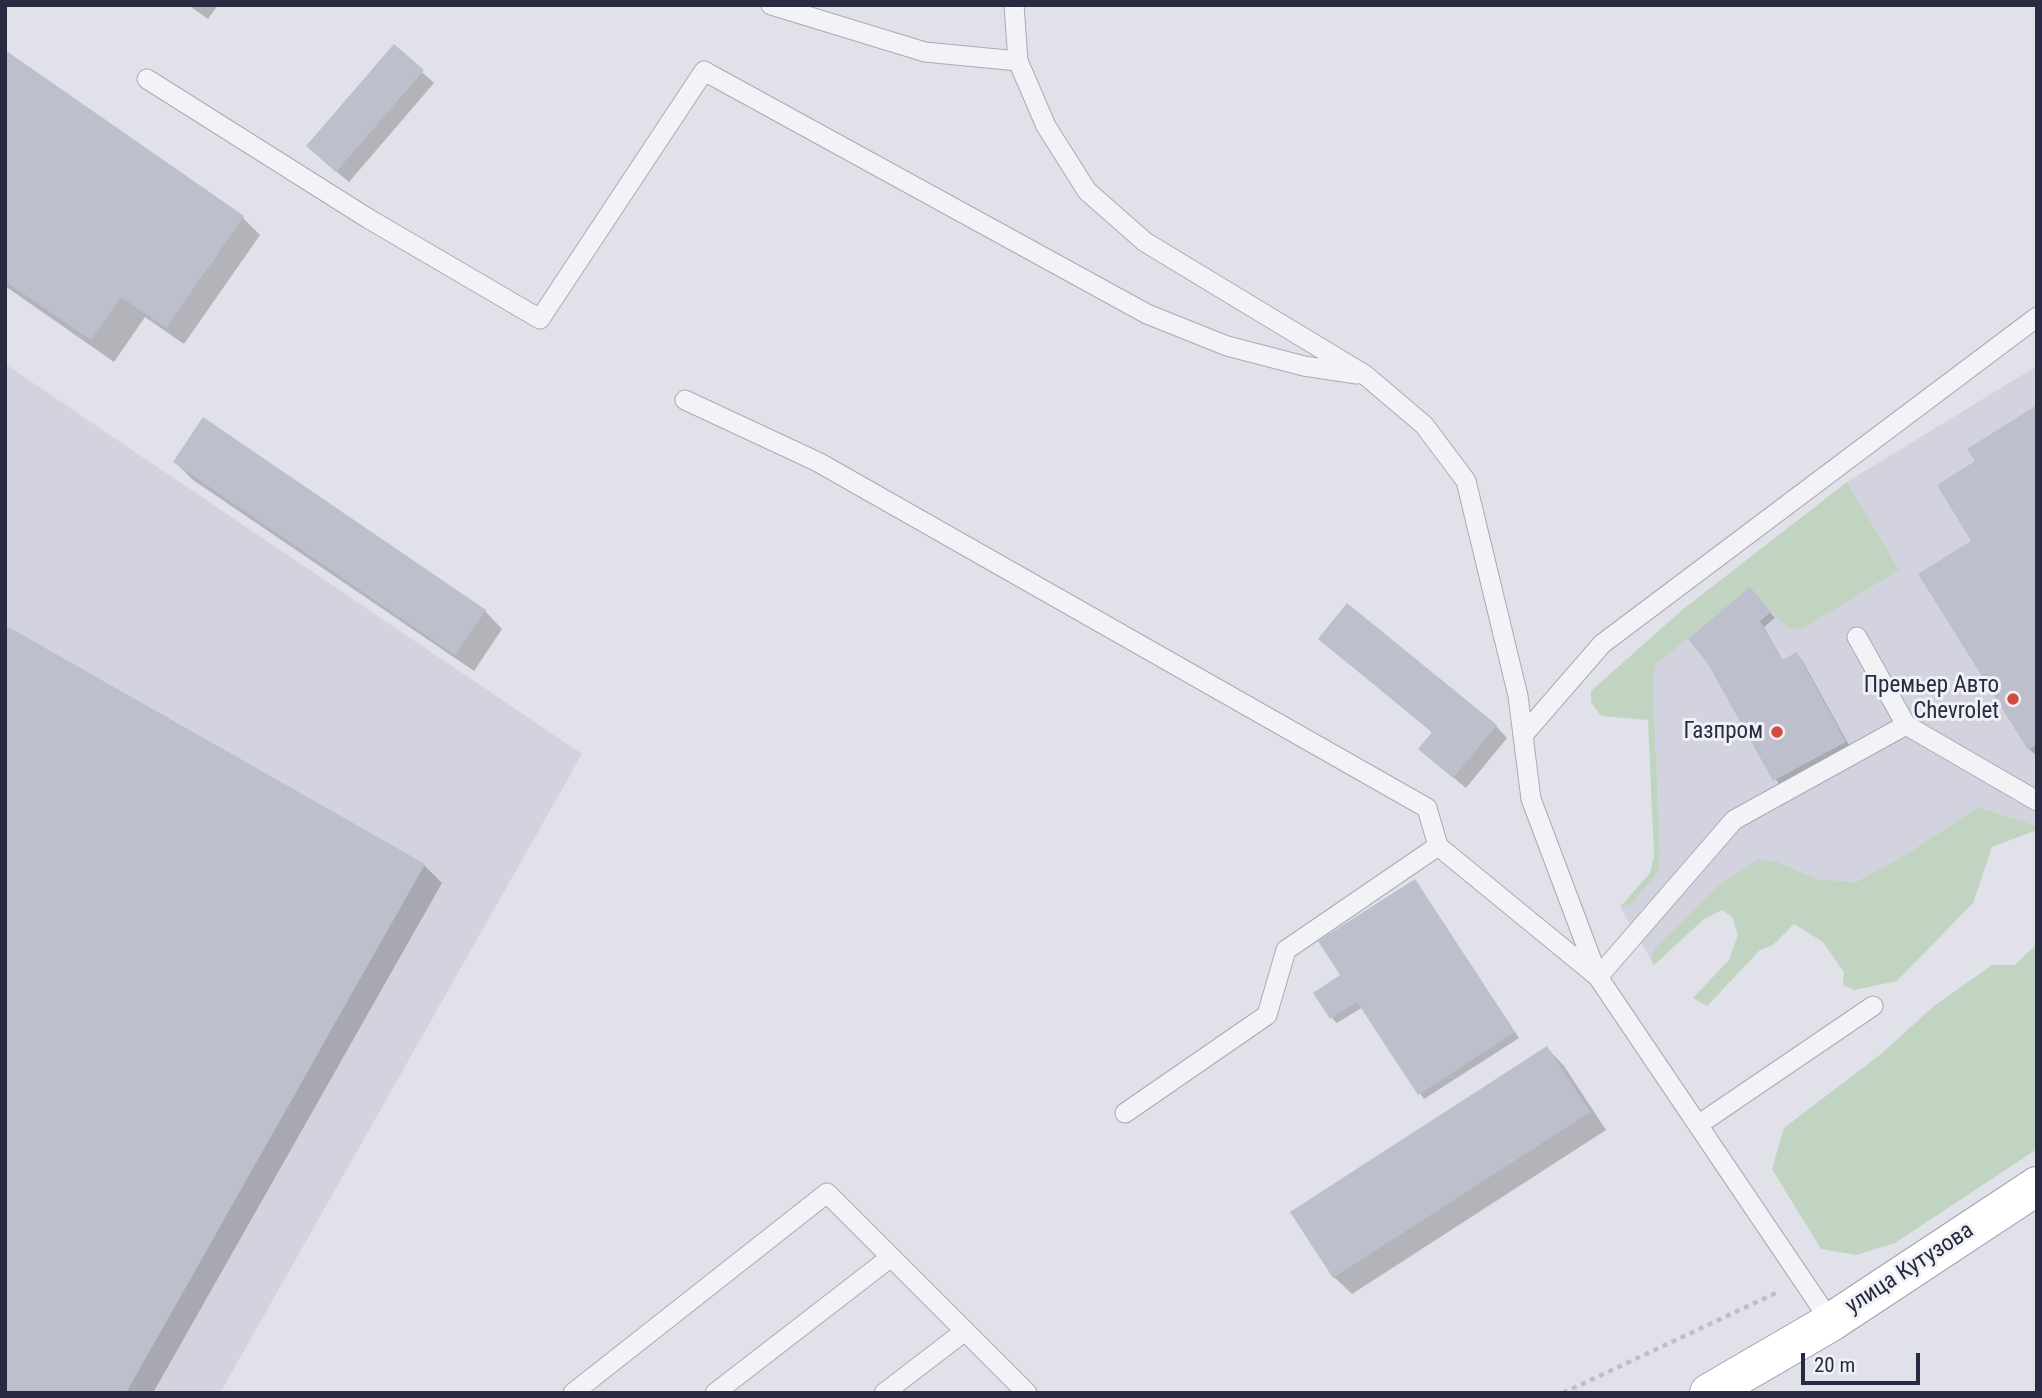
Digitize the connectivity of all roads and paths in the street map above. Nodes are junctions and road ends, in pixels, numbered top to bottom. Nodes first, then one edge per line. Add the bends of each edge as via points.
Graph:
1 (771, 5) edge
2 (1014, 5) edge
3 (1018, 61) junction
4 (147, 79) dead end
5 (2037, 317) edge
6 (1365, 375) junction
7 (685, 400) dead end
8 (1857, 637) dead end
9 (1906, 725) junction
10 (1524, 734) junction
11 (2037, 801) edge
12 (1437, 846) junction
13 (1598, 977) junction
14 (1873, 1006) dead end
15 (1125, 1113) dead end
16 (1698, 1125) junction
17 (2037, 1185) edge
18 (891, 1257) junction
19 (1804, 1280) junction
20 (1831, 1322) junction
21 (965, 1331) junction
22 (573, 1393) edge
23 (715, 1393) edge
24 (884, 1393) edge
25 (1027, 1393) edge
26 (1563, 1393) edge
27 (1709, 1393) edge

1 - 3 lane via 925,52
2 - 3 lane
3 - 6 lane via 1046,126 1087,191 1145,242
4 - 6 lane via 369,219 540,319 704,71 1147,314 1227,346 1304,366
5 - 10 lane via 1602,643
6 - 10 lane via 1424,425 1466,481
7 - 12 lane via 818,462 1427,808
8 - 9 lane
9 - 11 lane
9 - 13 lane via 1734,820
10 - 13 lane via 1531,799
12 - 13 lane
12 - 15 lane via 1286,950 1267,1015
13 - 16 lane
14 - 16 lane
16 - 19 lane
17 - 20 main road, улица Кутузова
18 - 21 lane
18 - 22 lane via 827,1193
18 - 23 lane
19 - 20 lane
19 - 26 path
20 - 27 main road, улица Кутузова
21 - 24 lane
21 - 25 lane

